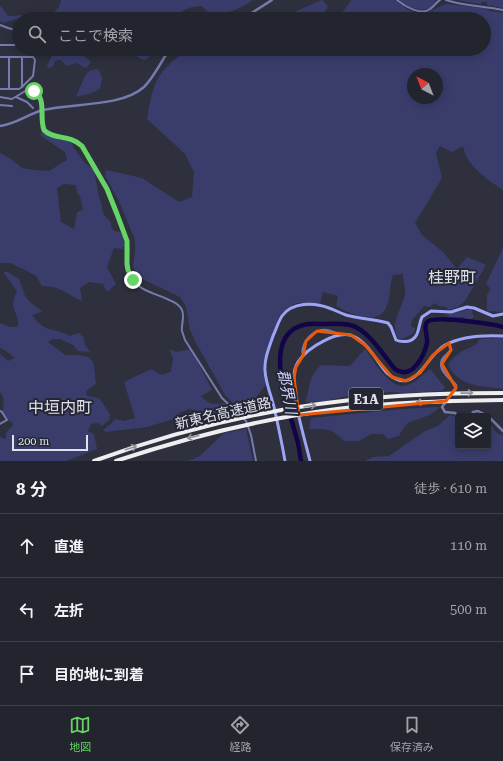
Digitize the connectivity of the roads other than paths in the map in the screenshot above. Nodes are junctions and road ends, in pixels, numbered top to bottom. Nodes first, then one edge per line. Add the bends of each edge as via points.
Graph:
1 (272, 0) edge
2 (397, 0) edge
3 (440, 0) edge
4 (446, 0) edge
5 (503, 10) edge
6 (253, 12) edge
7 (0, 25) edge
8 (12, 29) edge
9 (0, 45) edge
10 (12, 45) edge
11 (165, 56) edge
12 (0, 57) edge
13 (9, 57) junction
14 (22, 57) junction
15 (22, 87) junction
16 (0, 88) edge
17 (9, 89) junction
18 (0, 97) edge
19 (16, 97) junction
20 (0, 105) edge
21 (12, 106) dead end
22 (33, 108) dead end
23 (42, 110) junction
24 (0, 126) edge
25 (503, 314) edge
26 (340, 335) junction
27 (503, 336) edge
28 (449, 343) junction
29 (303, 356) junction
30 (503, 393) edge
31 (503, 400) edge
32 (0, 411) edge
33 (473, 413) edge
34 (483, 413) edge
35 (455, 414) edge
36 (491, 419) edge
37 (0, 424) edge
38 (503, 431) edge
39 (94, 461) edge
40 (116, 461) edge
41 (256, 461) edge
42 (285, 461) edge
43 (310, 461) edge

1 - 6 street
2 - 3 street via 409,9 425,11
4 - 5 street
7 - 8 street
9 - 10 street
11 - 23 street via 144,87 131,96
12 - 13 street
13 - 14 street
13 - 17 street
14 - 15 street
14 - 15 street via 33,57 35,60 33,76
15 - 17 street
16 - 17 street
18 - 19 street
19 - 22 street
19 - 23 street via 27,90 35,91 40,96
20 - 21 street
23 - 24 street via 11,124
23 - 41 street via 44,130 49,134 76,140 107,189 127,241 127,264 133,280 182,310 182,332 222,398 246,421
25 - 42 main road via 493,316 471,307 451,312 428,311 422,316 417,334 406,342 396,340 388,323 346,315 313,304 288,310 280,318 268,349 265,366
26 - 28 main road via 351,335 360,340 387,373 400,381 417,376 433,355
26 - 29 main road via 327,339
26 - 29 street via 329,330 314,333 302,348
27 - 28 main road via 472,337
28 - 35 street via 451,350 443,359 442,367 456,388 442,406 445,412
29 - 43 main road via 296,367 294,378 297,406
39 -> 30 highway, 新東名高速道路 / E1A via 147,443 230,421 301,407 384,397
31 -> 40 highway, 新東名高速道路 / E1A via 376,405 303,414 189,438
32 - 37 street via 7,420
33 - 34 street
36 - 38 street

